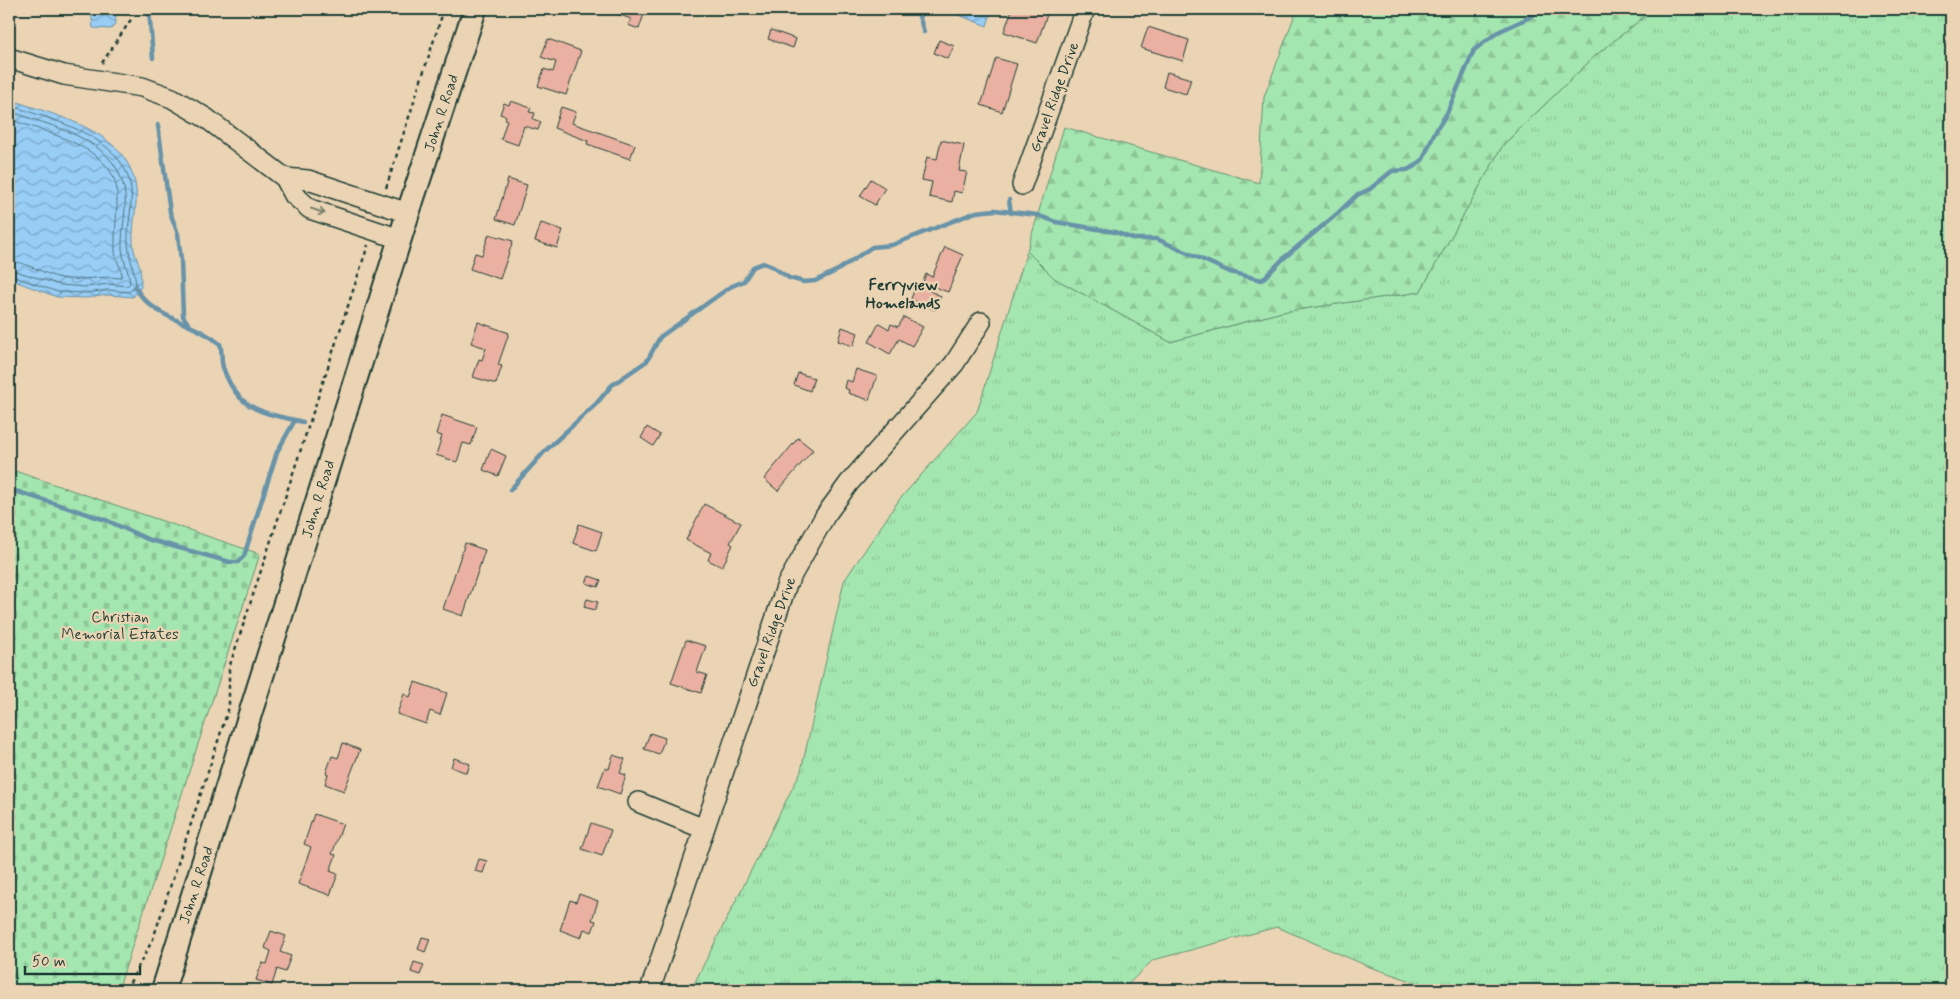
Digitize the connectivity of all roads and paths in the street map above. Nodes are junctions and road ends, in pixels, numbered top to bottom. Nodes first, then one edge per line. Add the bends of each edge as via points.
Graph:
1 (131, 9) edge
2 (444, 9) edge
3 (475, 9) edge
4 (1085, 9) edge
5 (9, 58) edge
6 (97, 80) junction
7 (285, 178) junction
8 (1022, 185) dead end
9 (380, 204) junction
10 (408, 213) junction
11 (373, 230) junction
12 (400, 239) junction
13 (981, 322) dead end
14 (638, 802) dead end
15 (704, 829) junction
16 (126, 990) edge
17 (163, 990) edge
18 (650, 990) edge

1 - 6 path via 132,18 103,60
2 - 9 path
3 - 10 main road, John R Road
4 - 8 street, Gravel Ridge Drive
5 - 6 street via 64,75
6 - 7 street via 142,87 172,98 206,118
7 - 9 street via 308,180
7 -> 11 street via 294,195 310,209
9 - 10 street
10 - 12 main road, John R Road
11 - 12 street
11 - 16 path via 229,668 229,707 205,781 153,939
12 - 17 main road, John R Road
13 - 15 street, Gravel Ridge Drive via 954,364 844,490 798,561 773,620
14 - 15 street
15 - 18 street, Gravel Ridge Drive

